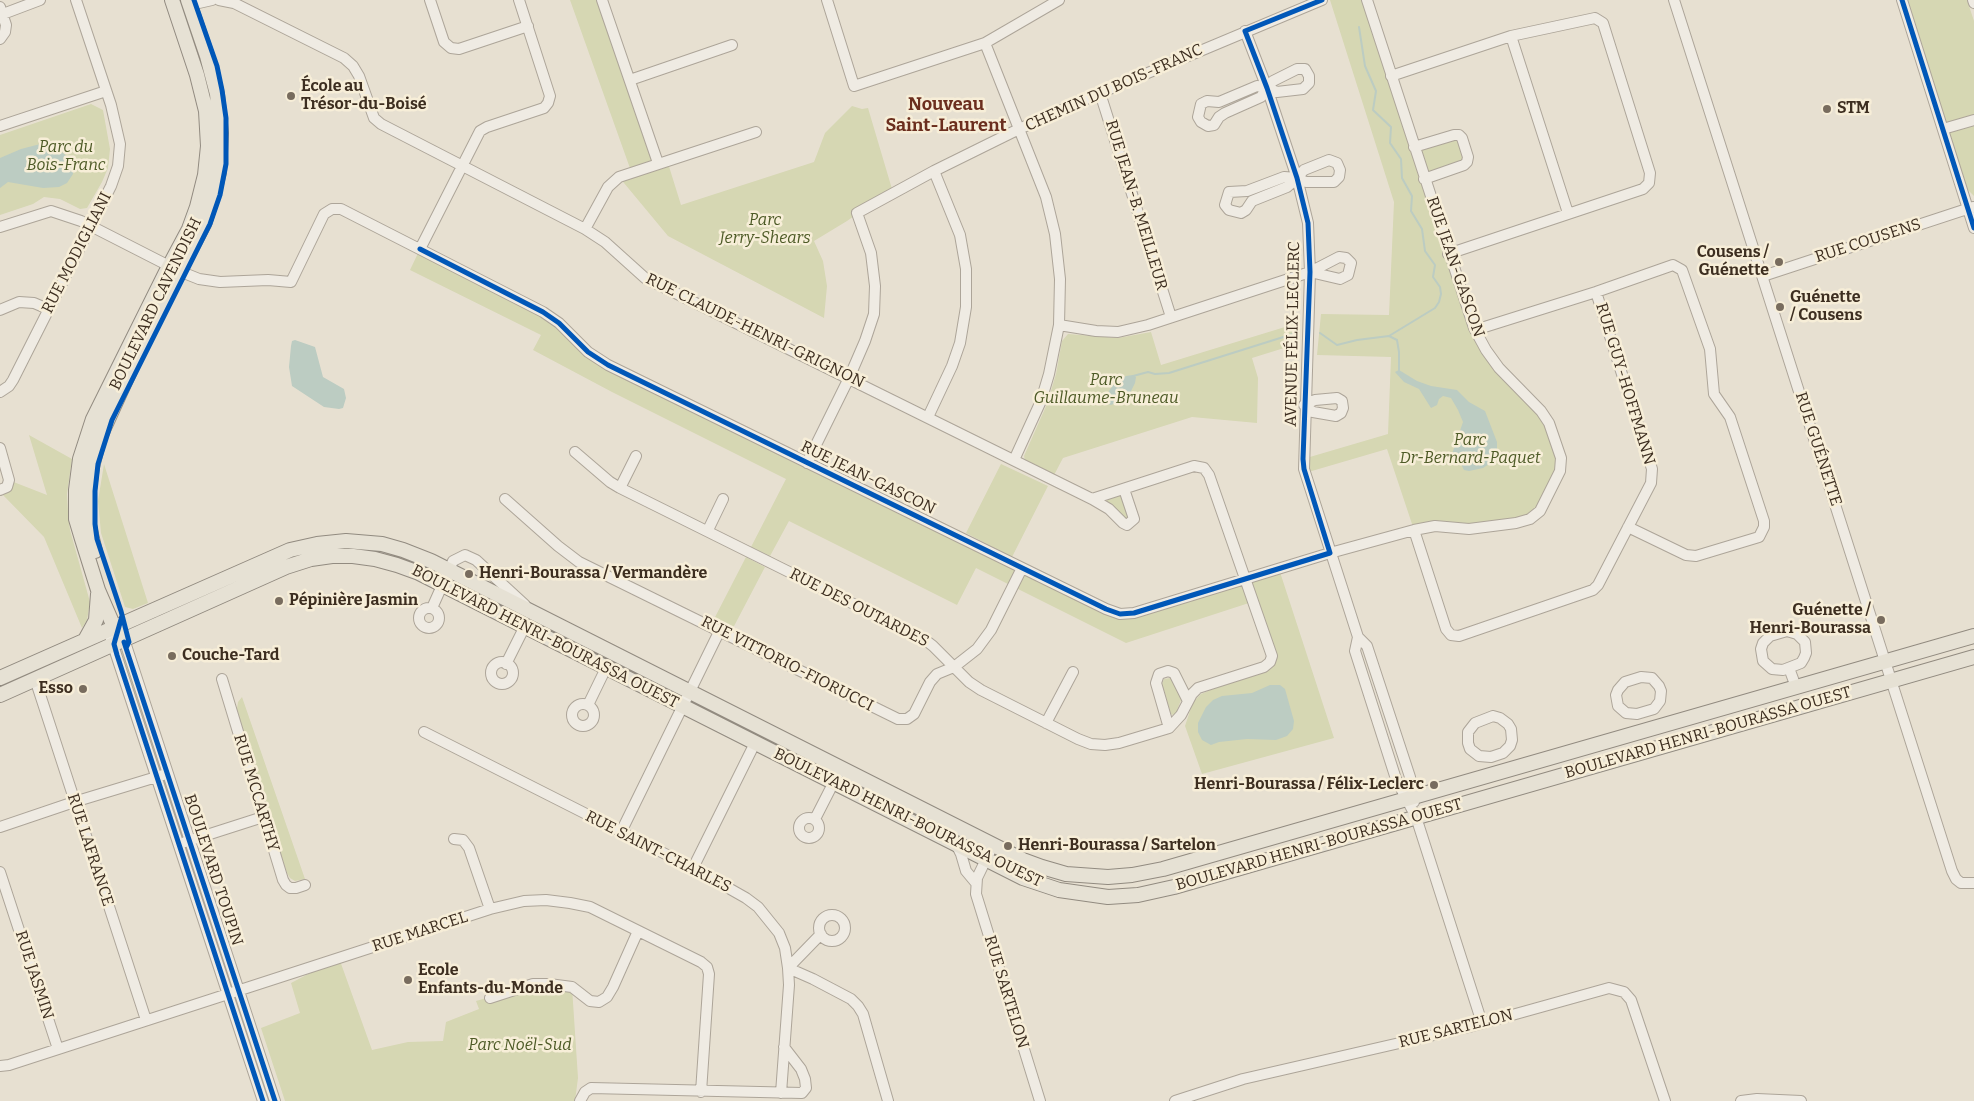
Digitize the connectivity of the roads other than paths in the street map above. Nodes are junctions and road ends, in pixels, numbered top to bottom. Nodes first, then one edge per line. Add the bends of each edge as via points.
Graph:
1 (40, 0) edge
2 (76, 0) edge
3 (172, 0) edge
4 (212, 0) edge
5 (219, 0) edge
6 (430, 0) edge
7 (519, 0) edge
8 (602, 0) edge
9 (827, 0) edge
10 (1322, 0) edge
11 (1367, 0) edge
12 (1674, 0) edge
13 (1902, 0) edge
14 (1056, 1) edge
15 (189, 3) edge
16 (2, 10) edge
17 (528, 26) junction
18 (1245, 31) junction
19 (1511, 36) junction
20 (0, 39) edge
21 (985, 43) junction
22 (732, 45) dead end
23 (1391, 76) junction
24 (630, 80) junction
25 (1267, 88) junction
26 (106, 92) junction
27 (1100, 93) junction
28 (1974, 120) edge
29 (0, 126) edge
30 (1019, 129) junction
31 (1943, 129) junction
32 (756, 132) dead end
33 (1414, 147) junction
34 (658, 163) junction
35 (463, 165) junction
36 (934, 171) junction
37 (1297, 178) junction
38 (1424, 179) junction
39 (1971, 208) edge
40 (1568, 213) junction
41 (90, 226) junction
42 (0, 227) edge
43 (1974, 228) edge
44 (585, 229) junction
45 (420, 249) junction
46 (1448, 254) junction
47 (174, 269) junction
48 (1310, 272) junction
49 (1763, 276) junction
50 (1596, 292) junction
51 (0, 310) edge
52 (48, 310) junction
53 (1171, 317) junction
54 (1059, 325) junction
55 (1475, 330) junction
56 (849, 378) junction
57 (4, 389) edge
58 (928, 417) junction
59 (0, 448) edge
60 (575, 452) dead end
61 (636, 456) dead end
62 (1014, 460) junction
63 (807, 463) junction
64 (620, 488) junction
65 (1124, 489) junction
66 (0, 490) edge
67 (505, 499) dead end
68 (723, 499) dead end
69 (1092, 500) junction
70 (1628, 527) junction
71 (708, 530) junction
72 (1414, 530) junction
73 (1330, 553) junction
74 (1022, 568) junction
75 (448, 570) junction
76 (1245, 580) junction
77 (442, 585) junction
78 (98, 590) junction
79 (432, 608) dead end
80 (535, 614) junction
81 (525, 626) junction
82 (114, 627) junction
83 (720, 630) junction
84 (1974, 636) edge
85 (86, 640) junction
86 (119, 642) junction
87 (1974, 657) edge
88 (1886, 661) junction
89 (506, 664) dead end
90 (954, 667) junction
91 (606, 668) junction
92 (1789, 668) junction
93 (1073, 672) dead end
94 (0, 678) edge
95 (35, 679) junction
96 (222, 679) dead end
97 (1891, 680) junction
98 (1796, 687) junction
99 (690, 693) junction
100 (0, 694) edge
101 (1188, 701) junction
102 (588, 705) dead end
103 (683, 706) junction
104 (1642, 712) junction
105 (1046, 723) junction
106 (1170, 728) junction
107 (1648, 730) junction
108 (424, 732) dead end
109 (755, 743) junction
110 (1496, 755) junction
111 (841, 768) junction
112 (1501, 771) junction
113 (168, 774) junction
114 (157, 778) junction
115 (833, 782) junction
116 (1409, 798) junction
117 (74, 802) junction
118 (263, 817) junction
119 (1416, 817) junction
120 (815, 818) dead end
121 (0, 827) edge
122 (621, 832) junction
123 (454, 839) dead end
124 (190, 840) junction
125 (179, 844) junction
126 (956, 844) junction
127 (993, 845) junction
128 (986, 860) junction
129 (693, 868) junction
130 (0, 872) edge
131 (976, 883) junction
132 (1974, 883) edge
133 (305, 886) dead end
134 (490, 909) junction
135 (638, 931) junction
136 (821, 934) dead end
137 (788, 968) junction
138 (239, 991) junction
139 (228, 994) junction
140 (490, 998) dead end
141 (146, 1020) junction
142 (1482, 1023) junction
143 (784, 1047) junction
144 (58, 1049) junction
145 (4, 1065) edge
146 (701, 1092) junction
147 (781, 1093) junction
148 (263, 1101) edge
149 (275, 1101) edge
150 (580, 1101) edge
151 (888, 1101) edge
152 (1040, 1101) edge
153 (1175, 1101) edge
154 (1665, 1101) edge
155 (1741, 1101) edge
156 (1801, 1101) edge

1 - 16 street
2 - 26 street, RUE MODIGLIANI
3 - 47 main road, BOULEVARD CAVENDISH via 202,94 208,146 196,214
4 - 15 street
5 - 35 street, RUE CLAUDE-HENRI-GRIGNON via 234,3 344,58 359,76 374,118 380,124
6 - 17 street via 444,42 451,48 459,49
7 - 17 street
8 - 24 street
9 - 21 street via 854,86
10 - 18 street, CHEMIN DU BOIS-FRANC
11 - 23 street, RUE JEAN-GASCON
12 - 49 street, RUE GUÉNETTE
13 - 31 street
14 - 21 street
15 - 47 main road, BOULEVARD CAVENDISH via 215,87 221,149 219,172 204,224
16 - 20 street via 5,32
17 - 35 street via 550,96 548,103 544,108 480,131
18 - 25 street, AVENUE FÉLIX-LECLERC
18 - 27 street, CHEMIN DU BOIS-FRANC
19 - 23 street
19 - 40 street
19 - 40 street via 1594,18 1603,22 1650,173 1649,183 1643,189
21 - 30 street
22 - 24 street
23 - 33 street, RUE JEAN-GASCON
24 - 34 street
25 - 25 street via 1257,86 1219,102 1207,101 1201,104 1198,117 1208,126 1214,124 1225,113 1261,97
25 - 37 street, AVENUE FÉLIX-LECLERC
26 - 29 street
26 - 41 street, RUE MODIGLIANI via 120,144 118,166
27 - 30 street, CHEMIN DU BOIS-FRANC
27 - 53 street, RUE JEAN-B. MEILLEUR
28 - 31 street
30 - 36 street, CHEMIN DU BOIS-FRANC
30 - 54 street via 1046,197 1056,234 1060,279
31 - 39 street
32 - 34 street
33 - 38 street, RUE JEAN-GASCON
33 - 38 street via 1459,135 1468,157 1464,165
34 - 44 street via 613,182
35 - 44 street, RUE CLAUDE-HENRI-GRIGNON
35 - 45 street
36 - 56 street, CHEMIN DU BOIS-FRANC via 857,213 871,253 874,314
36 - 58 street via 960,235 966,269 966,307 952,366
37 - 37 street via 1284,177 1247,191 1229,192 1226,205 1229,210 1241,213 1252,201 1287,187
37 - 48 street, AVENUE FÉLIX-LECLERC via 1308,224
38 - 46 street, RUE JEAN-GASCON
39 - 43 street
39 - 49 street, RUE COUSENS
40 - 46 street
41 - 42 street via 50,211
41 - 47 street
41 - 52 street, RUE MODIGLIANI
44 - 56 street, RUE CLAUDE-HENRI-GRIGNON via 605,242 645,278
45 - 47 street, RUE JEAN-GASCON via 341,209 332,209 324,214 291,282 220,282 199,279
45 - 63 street, RUE JEAN-GASCON via 543,312 608,366
46 - 55 street, RUE JEAN-GASCON
47 - 78 main road, BOULEVARD CAVENDISH via 100,404 80,459 76,519
47 - 82 main road, BOULEVARD CAVENDISH via 104,426 90,474 90,532
48 - 53 street
48 - 73 street, AVENUE FÉLIX-LECLERC via 1304,469
49 - 88 street, RUE GUÉNETTE
50 - 55 street
50 - 70 street, RUE GUY-HOFFMANN via 1652,469 1651,484
50 - 70 street via 1673,264 1682,270 1710,350 1714,394 1730,417 1764,521 1759,536 1696,556 1686,555
51 - 52 street via 19,302 34,303
52 - 57 street, RUE MODIGLIANI
53 - 54 street via 1118,332
54 - 62 street via 1041,401
55 - 72 street, RUE JEAN-GASCON via 1499,368 1549,423 1561,458 1560,471 1540,511 1530,520 1469,529 1435,526
56 - 58 street, RUE CLAUDE-HENRI-GRIGNON
56 - 63 street
58 - 62 street, RUE CLAUDE-HENRI-GRIGNON
59 - 66 street via 9,480 7,487
60 - 64 street, RUE DES OUTARDES
61 - 64 street
62 - 69 street, RUE CLAUDE-HENRI-GRIGNON
63 - 74 street, RUE JEAN-GASCON
64 - 71 street, RUE DES OUTARDES
65 - 69 street
65 - 69 street, RUE CLAUDE-HENRI-GRIGNON via 1134,519 1127,525 1109,509
65 - 76 street via 1194,466 1204,468
67 - 83 street, RUE VITTORIO-FIORUCCI via 570,556
68 - 71 street
70 - 72 street, RUE GUY-HOFFMANN via 1593,590 1459,636 1446,629
71 - 90 street, RUE DES OUTARDES via 924,639
72 - 73 street, RUE JEAN-GASCON
73 - 76 street, RUE JEAN-GASCON
73 - 116 street, AVENUE FÉLIX-LECLERC via 1358,637 1355,651 1396,779
74 - 76 street, RUE JEAN-GASCON via 1120,614 1134,614
74 - 90 street, RUE VITTORIO-FIORUCCI via 991,630 977,649
75 - 77 street
75 - 80 main road, BOULEVARD HENRI-BOURASSA OUEST
75 - 80 street, BOULEVARD HENRI-BOURASSA OUEST via 458,557 472,557
75 - 82 main road, BOULEVARD HENRI-BOURASSA OUEST via 382,544 352,541 318,544 276,556
76 - 101 street via 1272,656 1270,662 1264,667 1198,688
77 - 79 street
77 - 81 main road, BOULEVARD HENRI-BOURASSA OUEST
77 - 86 main road, BOULEVARD HENRI-BOURASSA OUEST via 404,567 375,559 317,558 279,569
78 - 82 main road, BOULEVARD CAVENDISH
78 - 85 main road via 96,620
80 - 99 main road, BOULEVARD HENRI-BOURASSA OUEST
81 - 89 street
81 - 91 main road, BOULEVARD HENRI-BOURASSA OUEST
82 - 85 main road, BOULEVARD HENRI-BOURASSA OUEST
82 - 86 main road, BOULEVARD TOUPIN
83 - 90 street, RUE VITTORIO-FIORUCCI via 898,719 907,720 914,714 930,682 937,674
83 - 99 street
84 - 88 main road, BOULEVARD HENRI-BOURASSA OUEST
85 - 94 main road, BOULEVARD HENRI-BOURASSA OUEST
86 - 95 main road, BOULEVARD HENRI-BOURASSA OUEST
86 - 113 street, BOULEVARD TOUPIN
86 - 114 street, BOULEVARD TOUPIN
87 - 97 main road, BOULEVARD HENRI-BOURASSA OUEST
88 - 97 street, RUE GUÉNETTE
88 - 98 main road, BOULEVARD HENRI-BOURASSA OUEST
90 - 105 street, RUE DES OUTARDES via 981,690
91 - 102 street
91 - 103 main road, BOULEVARD HENRI-BOURASSA OUEST
92 - 92 street via 1804,658 1802,638 1787,631 1770,636 1762,644 1763,661 1772,669
92 - 98 street, BOULEVARD HENRI-BOURASSA OUEST
93 - 105 street
95 - 100 main road, BOULEVARD HENRI-BOURASSA OUEST
95 - 117 street, RUE LAFRANCE
96 - 118 street, RUE MCCARTHY
97 - 119 main road, BOULEVARD HENRI-BOURASSA OUEST
97 - 132 street, RUE GUÉNETTE via 1952,871 1961,883
98 - 107 main road, BOULEVARD HENRI-BOURASSA OUEST
99 - 103 street
99 - 111 main road, BOULEVARD HENRI-BOURASSA OUEST
101 - 106 street
101 - 106 street via 1174,673 1159,674 1156,683
103 - 109 main road, BOULEVARD HENRI-BOURASSA OUEST
103 - 122 street
104 - 104 street via 1657,706 1662,696 1660,686 1647,677 1625,682 1616,695 1622,710 1632,715
104 - 107 street, BOULEVARD HENRI-BOURASSA OUEST
105 - 106 street, RUE DES OUTARDES via 1091,744 1105,745 1119,744
107 - 112 main road, BOULEVARD HENRI-BOURASSA OUEST
108 - 122 street, RUE SAINT-CHARLES
109 - 115 main road, BOULEVARD HENRI-BOURASSA OUEST
109 - 129 street
110 - 110 street via 1506,750 1512,735 1508,724 1493,716 1470,726 1467,738 1474,753 1485,758
110 - 112 street
111 - 115 street
111 - 127 main road, BOULEVARD HENRI-BOURASSA OUEST
112 - 116 main road, BOULEVARD HENRI-BOURASSA OUEST
113 - 114 street
113 - 124 street, BOULEVARD TOUPIN
114 - 117 street
114 - 125 street, BOULEVARD TOUPIN
115 - 120 street
115 - 126 main road, BOULEVARD HENRI-BOURASSA OUEST
116 - 119 street, AVENUE FÉLIX-LECLERC
116 - 127 main road, BOULEVARD HENRI-BOURASSA OUEST via 1132,876 1091,877 1054,871
117 - 121 street
117 - 141 street, RUE LAFRANCE
118 - 124 street
118 - 133 street, RUE MCCARTHY via 286,885
119 - 128 main road, BOULEVARD HENRI-BOURASSA OUEST via 1133,896 1097,896 1059,890 1023,878
119 - 142 street, AVENUE FÉLIX-LECLERC
122 - 129 street, RUE SAINT-CHARLES
123 - 134 street via 463,840 469,848
124 - 125 street
124 - 138 street, BOULEVARD TOUPIN
125 - 139 street, BOULEVARD TOUPIN
126 - 128 main road, BOULEVARD HENRI-BOURASSA OUEST
126 - 131 street, RUE SARTELON via 966,871
127 - 128 street
128 - 131 street
129 - 137 street, RUE SAINT-CHARLES via 758,907 779,933
130 - 144 street, RUE JASMIN
131 - 152 street, RUE SARTELON via 978,900
134 - 135 street, RUE MARCEL via 524,901 570,903 590,907
134 - 138 street, RUE MARCEL
135 - 140 street via 614,988 599,1002 590,1001 572,987 550,984 533,984
135 - 146 street, RUE MARCEL via 707,967
136 - 137 street
137 - 143 street, RUE SAINT-CHARLES
137 - 151 street via 851,999 858,1006
138 - 139 street, RUE MARCEL
138 - 149 street, BOULEVARD TOUPIN
139 - 141 street, RUE MARCEL
139 - 148 street, BOULEVARD TOUPIN
141 - 144 street, RUE MARCEL
142 - 153 street, RUE SARTELON via 1243,1079
142 - 154 street, RUE SARTELON via 1605,989 1620,991 1633,1003
143 - 147 street, RUE SAINT-CHARLES
143 - 147 street via 801,1069 806,1088 802,1093
144 - 145 street, RUE MARCEL
146 - 147 street
146 - 150 street via 592,1088
155 - 156 street

